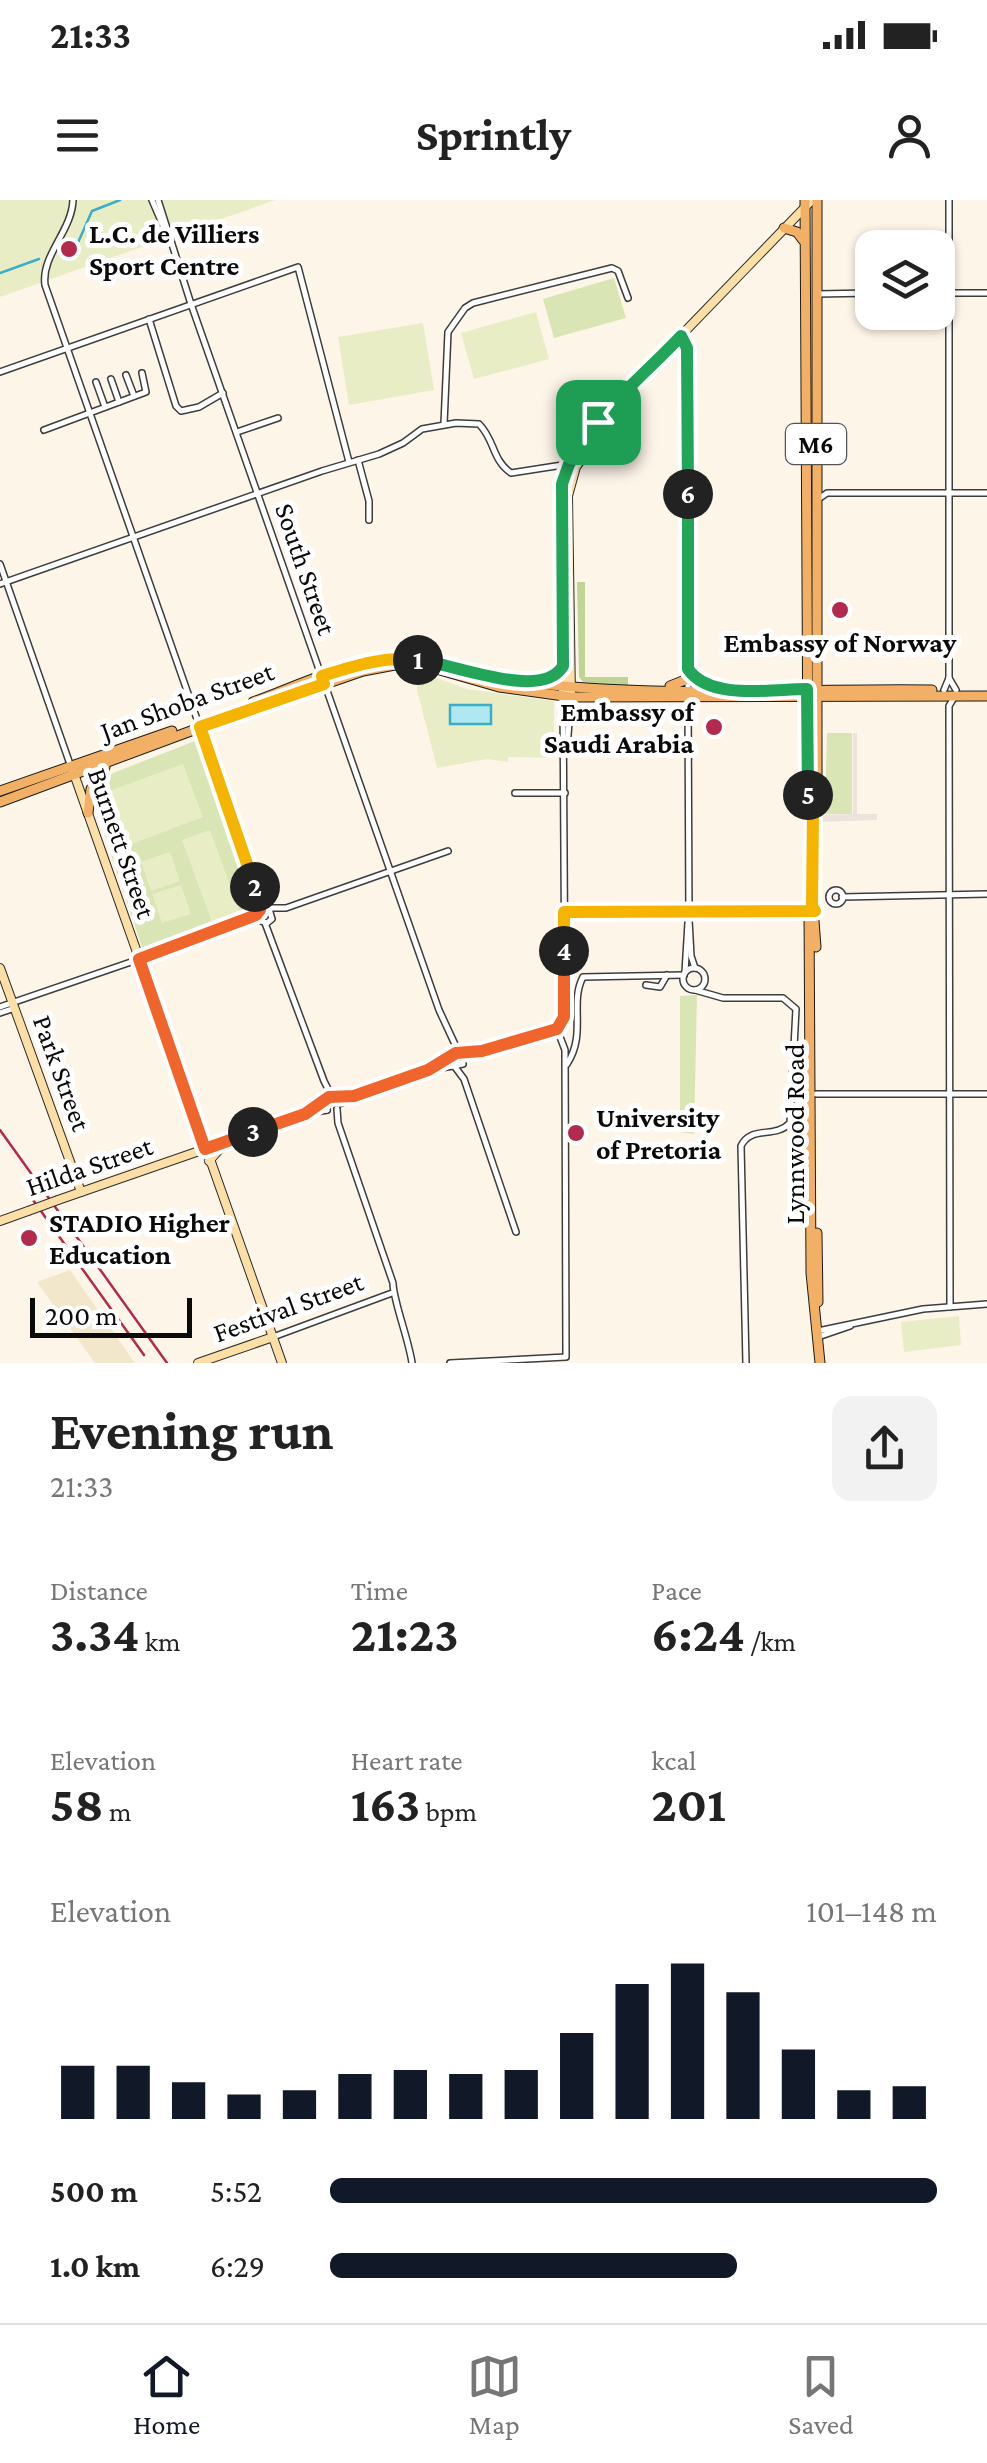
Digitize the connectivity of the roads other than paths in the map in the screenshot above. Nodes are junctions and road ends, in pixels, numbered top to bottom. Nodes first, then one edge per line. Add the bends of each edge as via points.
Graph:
1 (73, 200) edge
2 (155, 200) edge
3 (949, 200) edge
4 (810, 202) edge
5 (784, 228) junction
6 (949, 230) edge
7 (805, 242) junction
8 (855, 293) edge
9 (955, 293) edge
10 (987, 293) edge
11 (815, 294) junction
12 (628, 298) dead end
13 (191, 304) junction
14 (806, 312) junction
15 (149, 318) junction
16 (949, 330) edge
17 (681, 336) junction
18 (65, 348) junction
19 (0, 372) edge
20 (142, 373) dead end
21 (126, 374) dead end
22 (111, 379) dead end
23 (639, 380) junction
24 (96, 382) dead end
25 (223, 393) junction
26 (134, 396) junction
27 (119, 402) junction
28 (105, 407) junction
29 (88, 414) junction
30 (278, 418) dead end
31 (444, 424) junction
32 (44, 430) dead end
33 (237, 432) junction
34 (358, 460) junction
35 (349, 462) junction
36 (569, 464) junction
37 (816, 485) junction
38 (569, 489) junction
39 (827, 493) junction
40 (950, 493) junction
41 (987, 493) edge
42 (258, 494) junction
43 (561, 501) junction
44 (817, 501) junction
45 (552, 513) dead end
46 (561, 519) junction
47 (370, 520) dead end
48 (133, 537) junction
49 (569, 546) junction
50 (0, 564) edge
51 (3, 583) edge
52 (563, 666) junction
53 (688, 669) junction
54 (949, 678) junction
55 (323, 680) junction
56 (526, 682) junction
57 (658, 689) junction
58 (725, 689) junction
59 (567, 691) junction
60 (688, 693) junction
61 (812, 693) junction
62 (943, 693) junction
63 (987, 693) edge
64 (953, 697) junction
65 (199, 724) junction
66 (120, 758) junction
67 (73, 771) junction
68 (0, 792) edge
69 (515, 793) dead end
70 (564, 793) junction
71 (0, 802) edge
72 (88, 813) junction
73 (448, 851) dead end
74 (390, 871) junction
75 (950, 894) junction
76 (987, 894) edge
77 (842, 897) dead end
78 (812, 909) junction
79 (564, 912) junction
80 (688, 912) junction
81 (265, 915) junction
82 (689, 920) junction
83 (139, 959) junction
84 (0, 968) edge
85 (696, 968) junction
86 (684, 974) junction
87 (667, 975) junction
88 (704, 981) junction
89 (646, 985) dead end
90 (695, 990) junction
91 (710, 994) junction
92 (16, 1004) junction
93 (0, 1010) edge
94 (557, 1029) junction
95 (448, 1034) junction
96 (462, 1058) junction
97 (452, 1062) junction
98 (565, 1067) junction
99 (464, 1079) junction
100 (816, 1094) junction
101 (950, 1094) junction
102 (987, 1094) edge
103 (331, 1104) junction
104 (226, 1142) junction
105 (205, 1149) junction
106 (209, 1161) junction
107 (81, 1192) junction
108 (0, 1221) edge
109 (516, 1232) dead end
110 (252, 1279) junction
111 (392, 1294) junction
112 (987, 1304) edge
113 (950, 1307) junction
114 (819, 1334) junction
115 (273, 1337) junction
116 (258, 1342) junction
117 (218, 1359) edge
118 (281, 1361) edge
119 (198, 1363) edge
120 (412, 1363) edge
121 (450, 1363) edge
122 (746, 1363) edge
123 (822, 1363) edge

1 - 18 street via 44,273
2 - 13 street, South Street
3 - 6 street
4 - 5 street
4 - 7 main road, Lynnwood Road / M6
4 - 11 main road, Lynnwood Road / M6
5 - 7 main road
5 - 17 street
7 - 14 main road, Lynnwood Road / M6
8 - 11 street
9 - 10 street
11 - 14 main road
11 - 37 main road, Lynnwood Road / M6
12 - 31 street via 612,268 471,304 448,332
13 - 15 street
13 - 25 street, South Street
13 - 35 street via 298,267
14 - 61 main road, Lynnwood Road / M6
15 - 18 street
15 - 25 street via 181,411
16 - 40 street
17 - 23 street
17 - 53 street via 687,356
18 - 19 street
18 - 29 street
20 - 26 street via 147,390
21 - 26 street
22 - 27 street
23 - 36 street via 614,401
23 - 38 street via 576,468
24 - 28 street
25 - 33 street, South Street
26 - 27 street
27 - 28 street
28 - 29 street
29 - 32 street
29 - 48 street
30 - 33 street
31 - 34 street
31 - 36 street via 479,424 496,460 511,473
33 - 42 street, South Street
34 - 35 street
34 - 47 street
35 - 42 street
36 - 43 street
37 - 39 street
37 - 44 main road, Lynnwood Road / M6
38 - 46 street
38 - 49 street
39 - 40 street
39 - 44 street
40 - 41 street
40 - 54 street
42 - 48 street
42 - 55 street, South Street
43 - 45 street
43 - 46 street
44 - 61 main road, Lynnwood Road / M6
46 - 49 street
46 - 52 street
48 - 51 street
48 - 65 street
49 - 59 street
50 - 51 street, Burnett Street
51 - 67 street, Burnett Street
52 - 56 main road via 552,678
52 - 59 street
53 - 57 main road via 683,682
53 - 58 main road via 699,682
53 - 60 street
54 - 62 street
54 - 64 street
55 - 56 main road, Jan Shoba Street via 366,662 404,658
55 - 59 main road, Jan Shoba Street via 411,665 512,690
55 - 65 main road, Jan Shoba Street
55 - 74 street, South Street
56 - 59 main road, Jan Shoba Street
57 - 59 main road, Jan Shoba Street
57 - 60 main road, Jan Shoba Street
58 - 60 main road, Jan Shoba Street
58 - 61 main road, Jan Shoba Street
59 - 60 main road, Jan Shoba Street
59 - 70 street
60 - 61 main road, Jan Shoba Street
60 - 80 street
61 - 62 main road, Jan Shoba Street
61 - 78 main road, Lynnwood Road / M6
62 - 64 main road, Jan Shoba Street
63 - 64 main road, Jan Shoba Street
64 - 75 street
65 - 66 main road, Jan Shoba Street
65 - 67 main road, Jan Shoba Street
65 - 81 street
66 - 67 main road, Jan Shoba Street
66 - 72 main road via 95,778
67 - 68 main road, Jan Shoba Street
67 - 71 main road, Jan Shoba Street
67 - 72 street, Burnett Street
69 - 70 street
70 - 79 street
72 - 83 street, Burnett Street
73 - 74 street
74 - 81 street
74 - 95 street, South Street
75 - 76 street
75 - 77 street
75 - 101 street
78 - 80 street
78 - 100 main road, Lynnwood Road / M6
78 - 114 main road, Lynnwood Road / M6 via 811,1272
79 - 80 street
79 - 94 street via 564,1011
80 - 82 street
81 - 83 street
81 - 103 street
82 - 85 street
82 - 86 street
83 - 92 street
83 - 105 street, Burnett Street
84 - 92 street, Park Street
85 - 86 street
85 - 88 street
86 - 87 street
86 - 90 street via 686,986
87 - 89 street via 660,987
87 - 98 street via 581,979 578,1044
88 - 90 street
88 - 91 street
90 - 91 street
91 - 122 street via 783,998 796,1009 790,1123 782,1131 751,1134 741,1146
92 - 93 street
92 - 107 street, Park Street
94 - 96 street
94 - 98 street
95 - 96 street, South Street
95 - 97 street, South Street
96 - 97 street
96 - 97 street
96 - 99 street, South Street
97 - 99 street, South Street
97 - 103 street, Hilda Street
98 - 121 street via 566,1358
99 - 109 street, South Street
100 - 101 street
100 - 114 main road, Lynnwood Road / M6
101 - 102 street
101 - 113 street
103 - 104 street, Hilda Street
103 - 111 street via 394,1283
104 - 105 street, Hilda Street
104 - 106 street
105 - 106 street, Burnett Street
105 - 107 street, Hilda Street
106 - 110 street, Burnett Street
107 - 108 street, Hilda Street, bridge
110 - 115 street, Burnett Street
110 - 116 street via 264,1327
111 - 115 street, Festival Street
111 - 120 street
112 - 113 street
113 - 114 street
114 - 123 main road, Lynnwood Road / M6
115 - 116 street, Festival Street
115 - 118 street, Burnett Street
116 - 117 street, Festival Street
116 - 118 street
117 - 119 street, Festival Street

